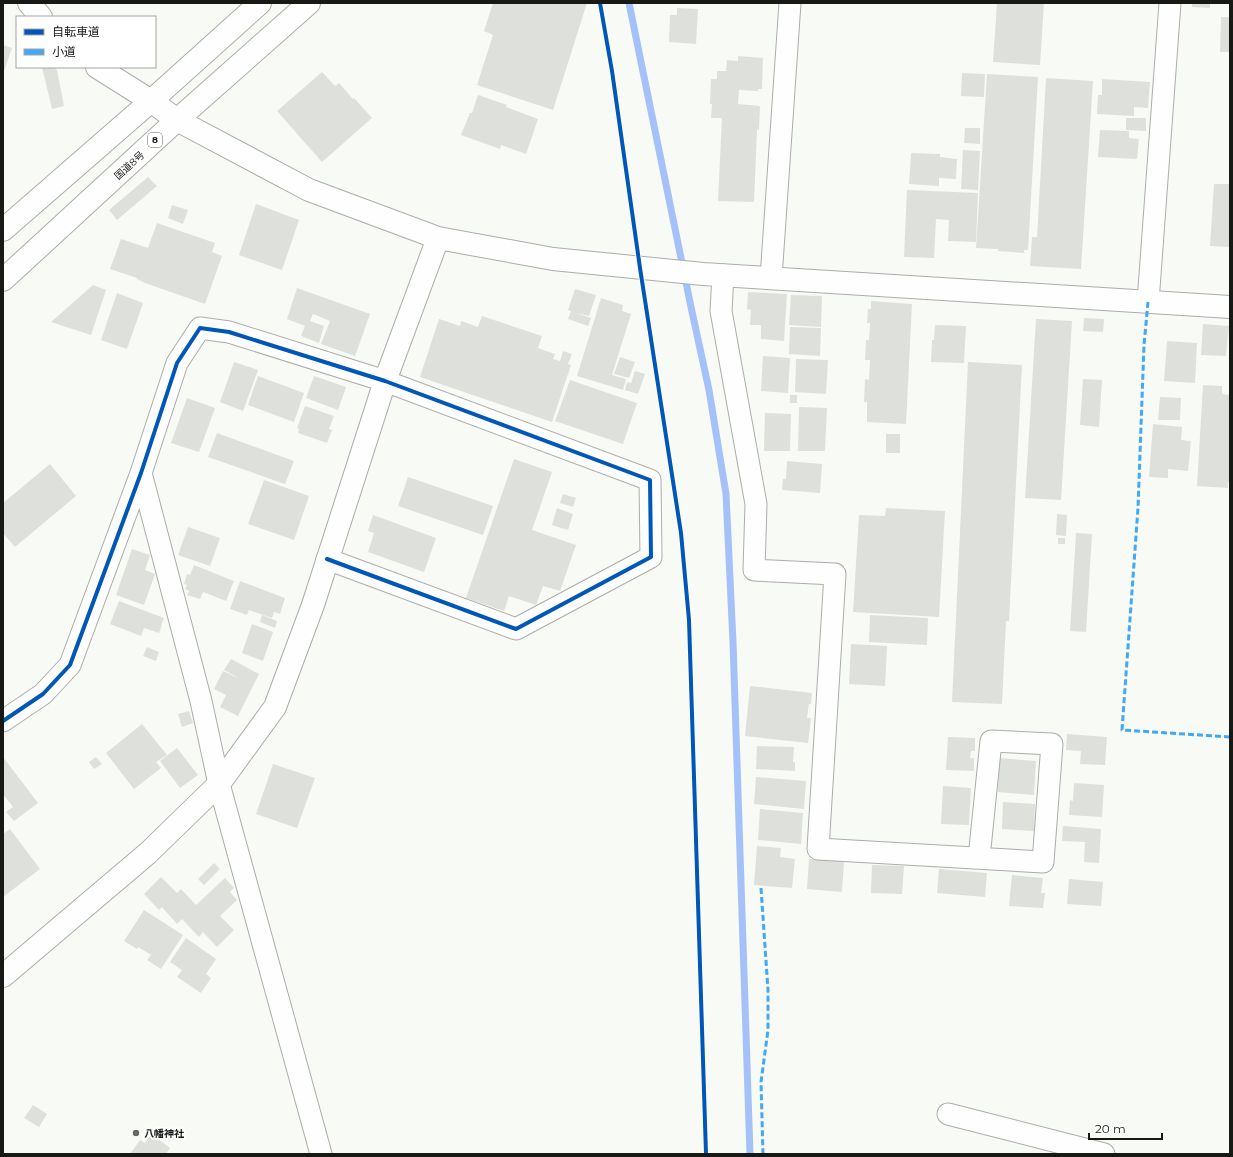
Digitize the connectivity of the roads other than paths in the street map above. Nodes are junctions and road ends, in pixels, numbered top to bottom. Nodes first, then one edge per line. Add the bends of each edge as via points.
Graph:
1 (29, 3) edge
2 (260, 3) edge
3 (309, 3) edge
4 (790, 3) edge
5 (1170, 3) edge
6 (40, 16) edge
7 (99, 68) edge
8 (151, 101) junction
9 (177, 120) junction
10 (3, 230) edge
11 (438, 238) junction
12 (713, 274) junction
13 (771, 278) junction
14 (3, 280) edge
15 (1148, 302) junction
16 (1230, 307) edge
17 (385, 381) junction
18 (141, 473) junction
19 (327, 559) junction
20 (3, 721) edge
21 (219, 784) junction
22 (979, 858) junction
23 (3, 976) edge
24 (948, 1114) dead end
25 (321, 1154) edge
26 (1104, 1154) edge

1 - 6 main road
2 - 8 main road
3 - 9 main road, 国道8号 / 8
4 - 13 street
5 - 15 street
7 - 8 main road
8 - 9 main road
8 - 10 main road
9 - 11 main road via 309,190
9 - 14 main road, 国道8号 / 8
11 - 12 main road via 553,259
11 - 17 main road
12 - 13 main road
12 - 22 street via 722,311 756,504 754,570 835,574 818,849
13 - 15 main road
15 - 16 main road
17 - 18 street via 229,332 200,328 177,363
17 - 19 main road
17 - 19 street via 650,480 651,557 516,629
18 - 20 street via 70,666 43,694
18 - 21 street via 201,701
19 - 21 main road via 276,707
21 - 23 main road via 148,853
21 - 25 street
22 - 22 street via 1043,862 1052,744 991,741
24 - 26 street

